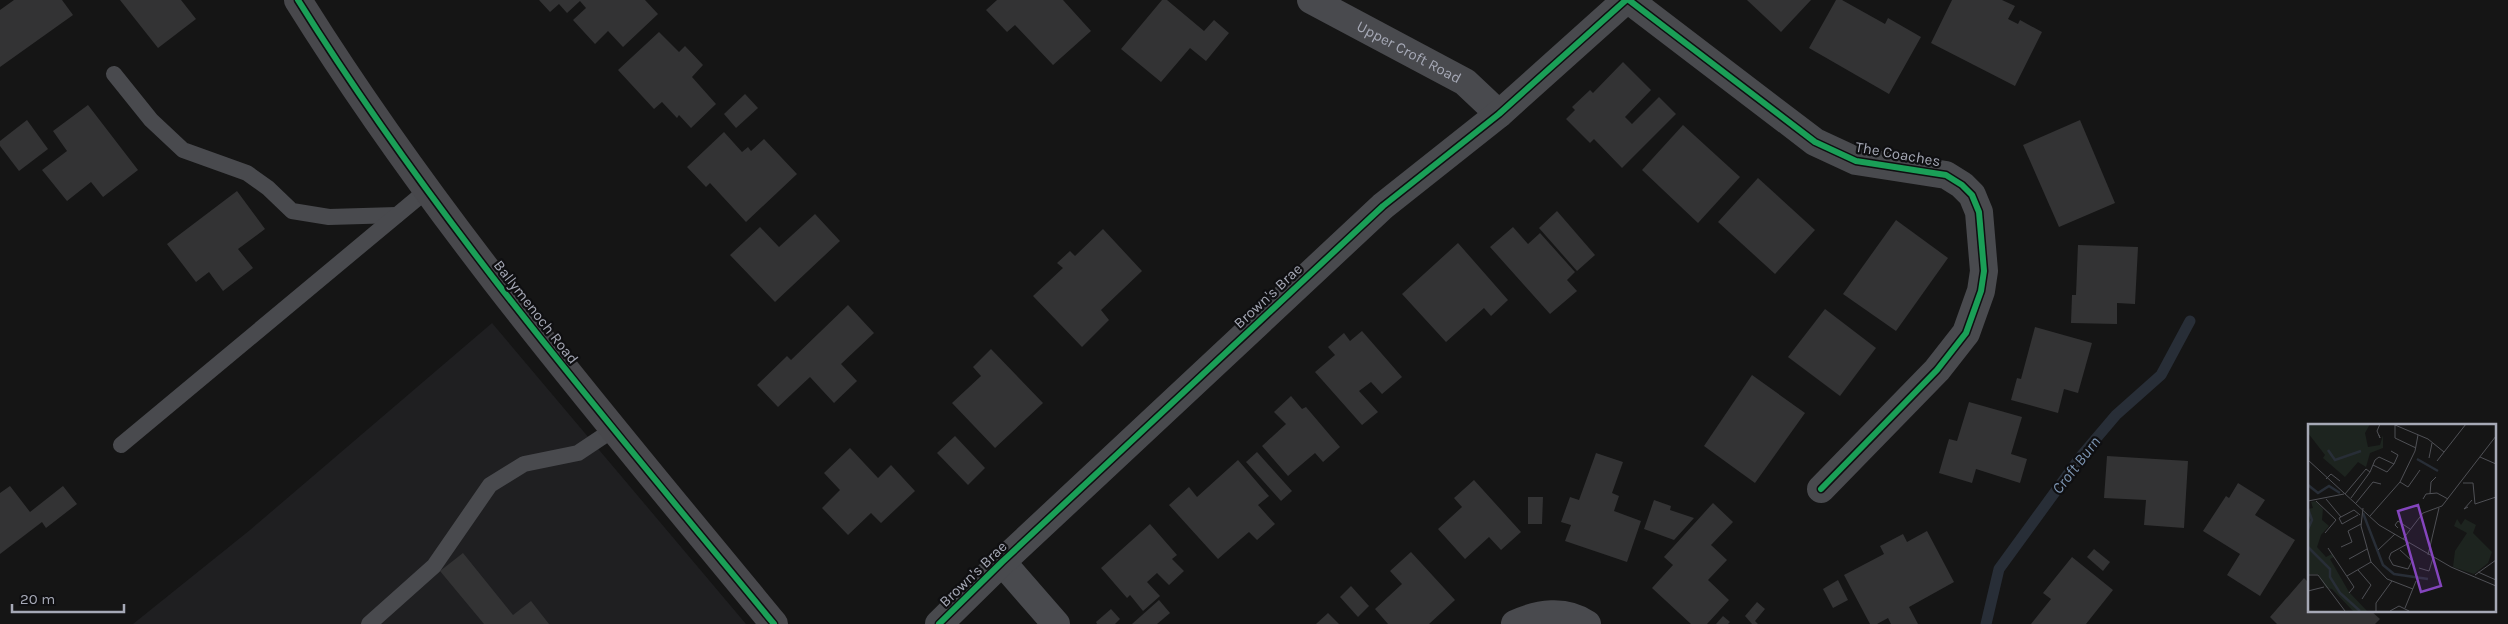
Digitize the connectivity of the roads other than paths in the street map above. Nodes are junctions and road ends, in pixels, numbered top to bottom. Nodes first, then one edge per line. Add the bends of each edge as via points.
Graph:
1 (298, 0) edge
2 (1311, 0) edge
3 (1628, 0) edge
4 (114, 74) dead end
5 (1499, 114) junction
6 (426, 191) junction
7 (397, 215) junction
8 (614, 429) junction
9 (121, 445) dead end
10 (1821, 489) dead end
11 (1002, 562) junction
12 (369, 624) edge
13 (774, 624) edge
14 (939, 624) edge
15 (1056, 624) edge
16 (1515, 624) edge
17 (1587, 624) edge

1 - 6 street, Ballymenoch Road via 346,77
2 - 5 street, Upper Croft Road via 1465,82
3 - 5 street, Brown's Brae
3 - 10 street, The Coaches via 1814,142 1856,161 1946,176 1972,195 1979,212 1984,271 1975,311 1966,333 1937,370
4 - 7 lane via 151,120 183,150 247,173 292,211 329,217
5 - 11 street, Brown's Brae via 1383,206
6 - 7 lane
6 - 8 street, Ballymenoch Road
7 - 9 lane
8 - 12 lane via 578,453 524,464 490,485 434,566
8 - 13 street, Ballymenoch Road
11 - 14 street, Brown's Brae
11 - 15 street
16 - 17 street via 1540,615 1555,614

